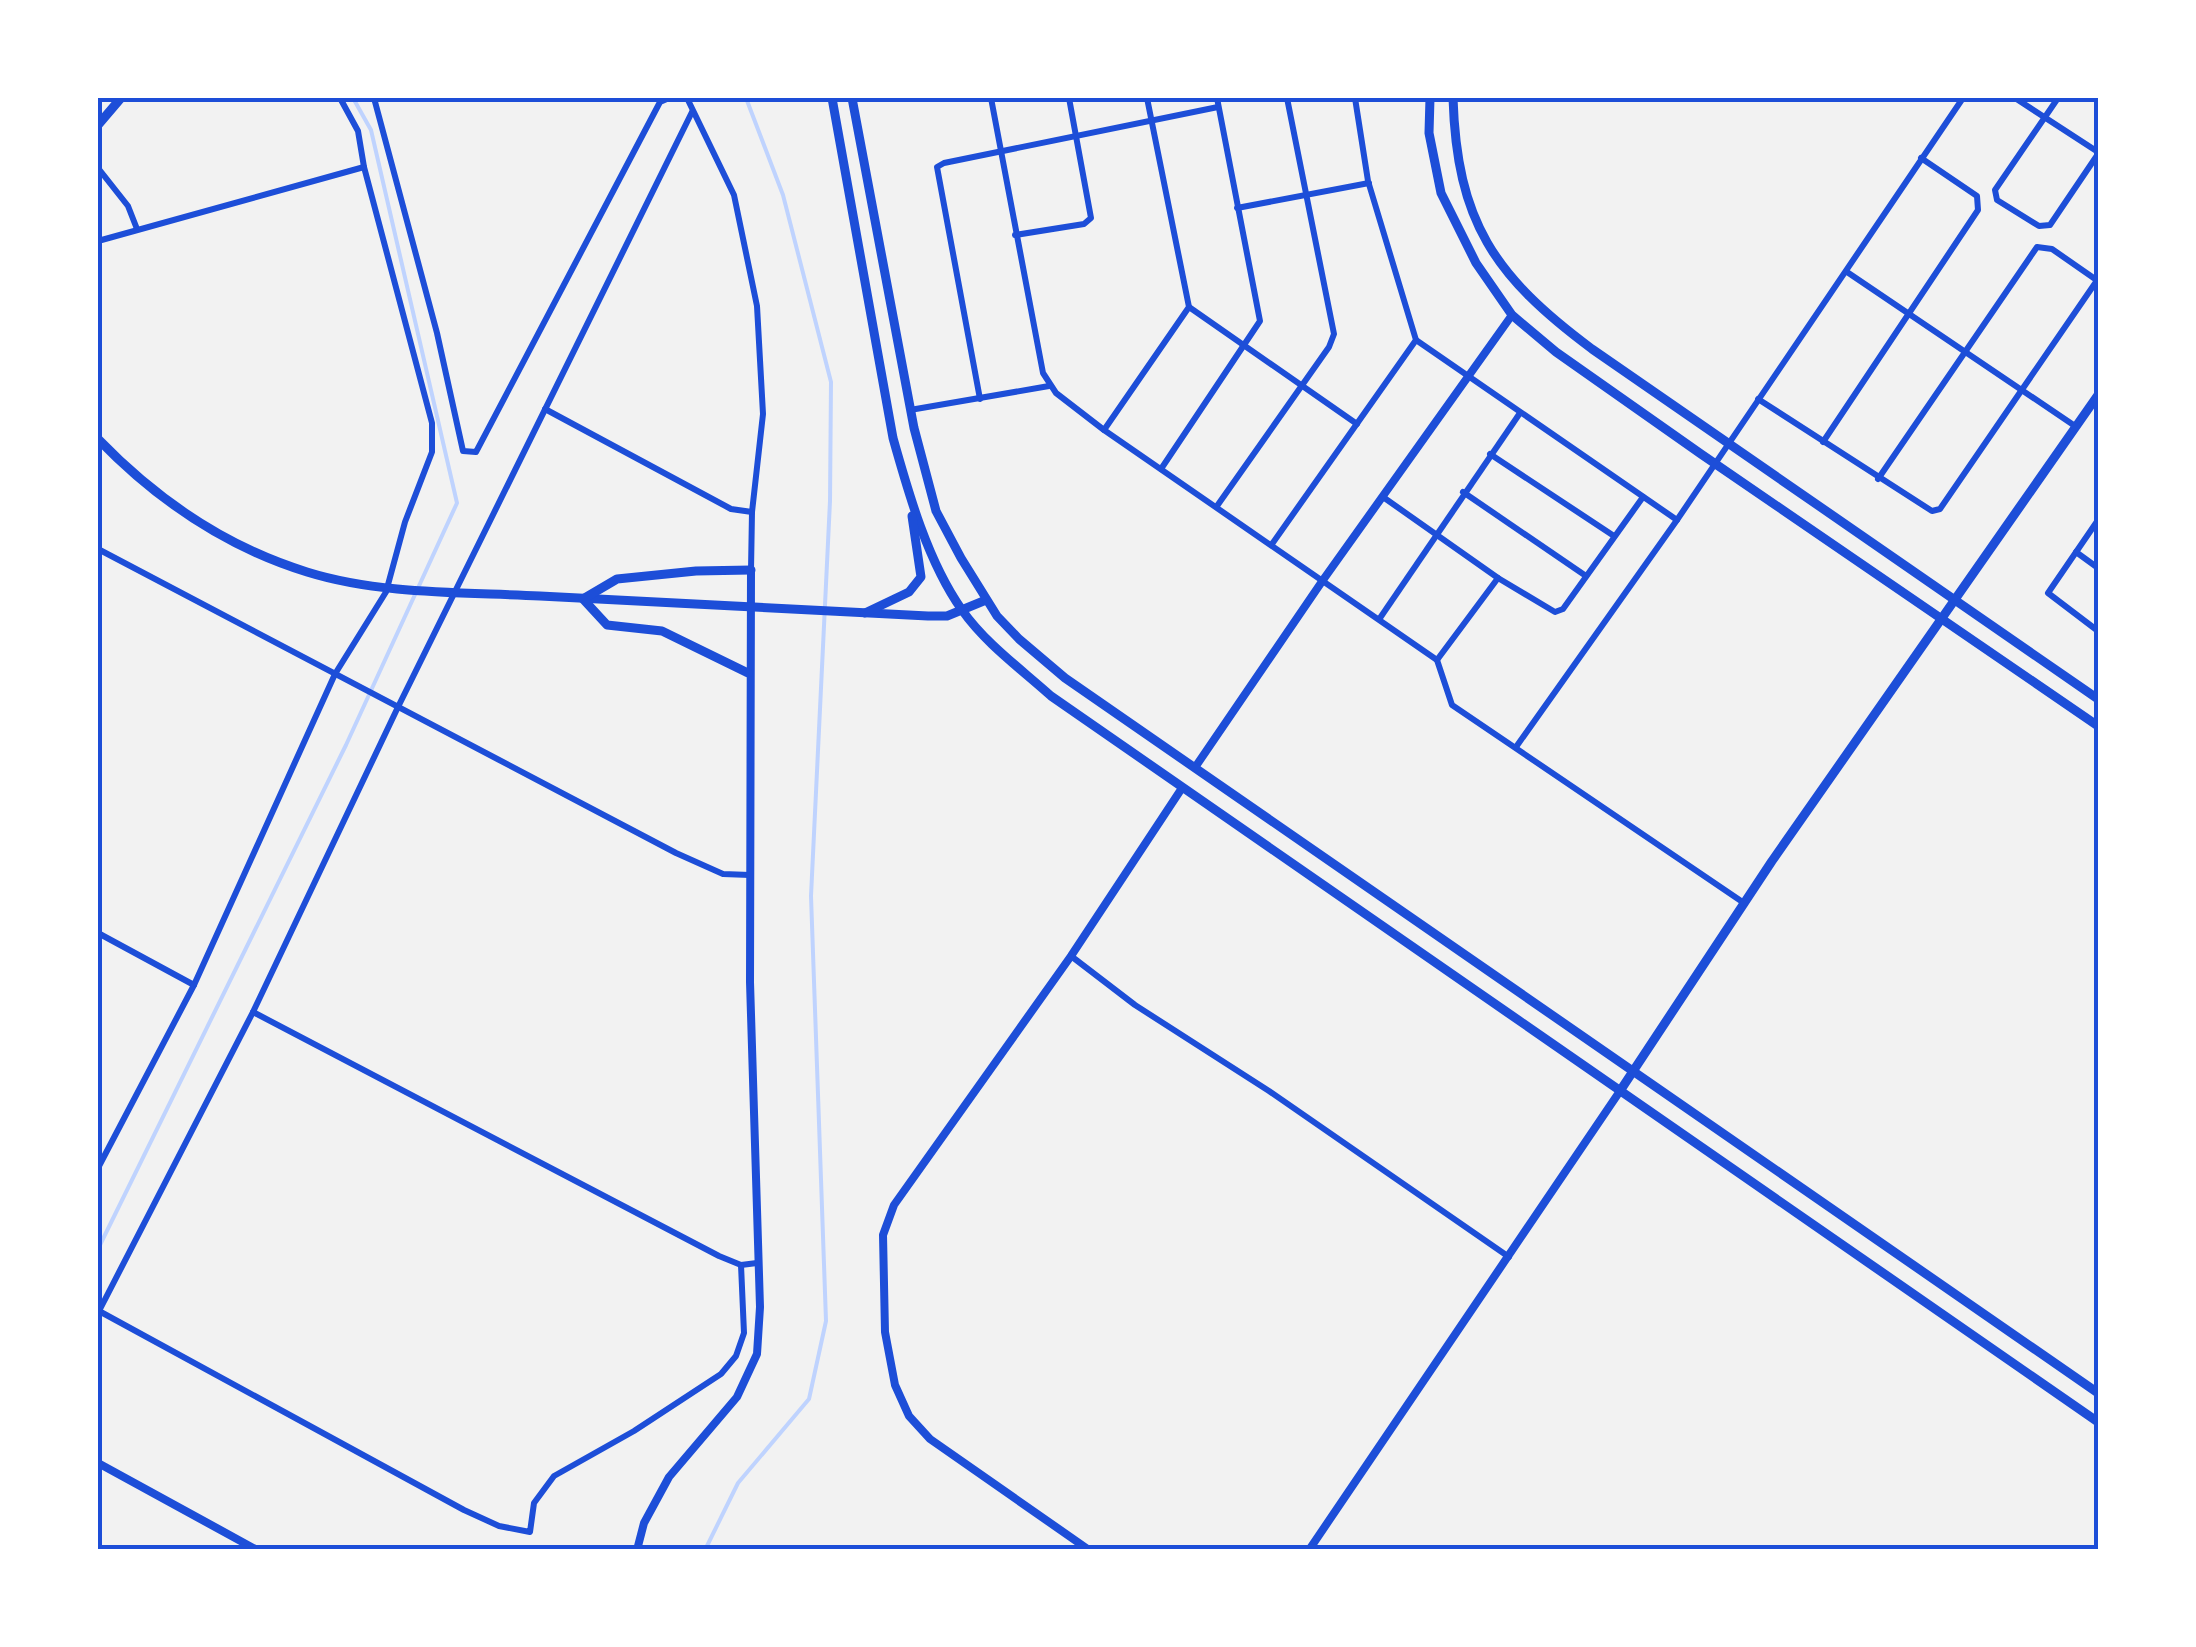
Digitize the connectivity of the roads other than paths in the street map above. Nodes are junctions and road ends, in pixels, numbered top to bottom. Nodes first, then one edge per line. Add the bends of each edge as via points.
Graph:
1 (121, 98) edge
2 (340, 98) edge
3 (374, 98) edge
4 (669, 98) edge
5 (688, 98) edge
6 (832, 98) edge
7 (852, 98) edge
8 (990, 98) edge
9 (1069, 98) edge
10 (1147, 98) edge
11 (1216, 98) edge
12 (1287, 98) edge
13 (1355, 98) edge
14 (1430, 98) edge
15 (1453, 98) edge
16 (1963, 98) edge
17 (2015, 98) edge
18 (2058, 98) edge
19 (1218, 107) junction
20 (692, 112) junction
21 (2044, 118) junction
22 (1151, 121) junction
23 (98, 125) edge
24 (1076, 135) junction
25 (1001, 150) junction
26 (2098, 153) edge
27 (1921, 158) junction
28 (364, 167) junction
29 (98, 168) edge
30 (1368, 183) junction
31 (1305, 195) junction
32 (1237, 208) junction
33 (138, 230) junction
34 (1016, 234) junction
35 (98, 241) edge
36 (1847, 272) junction
37 (2098, 280) edge
38 (1189, 307) junction
39 (1908, 314) junction
40 (1512, 315) junction
41 (1416, 340) junction
42 (1245, 346) junction
43 (1963, 350) junction
44 (1465, 377) junction
45 (1301, 385) junction
46 (1049, 386) junction
47 (2022, 390) junction
48 (2098, 395) edge
49 (1758, 398) junction
50 (980, 399) junction
51 (545, 409) junction
52 (910, 410) junction
53 (1520, 414) junction
54 (1357, 424) junction
55 (2076, 427) junction
56 (1104, 430) junction
57 (98, 439) edge
58 (1730, 442) junction
59 (1823, 442) junction
60 (1490, 454) junction
61 (1715, 464) junction
62 (1162, 469) junction
63 (1878, 479) junction
64 (907, 489) junction
65 (1464, 492) junction
66 (1383, 497) junction
67 (1643, 497) junction
68 (1217, 506) junction
69 (752, 512) junction
70 (1677, 520) junction
71 (2098, 520) edge
72 (1436, 535) junction
73 (1614, 536) junction
74 (1272, 544) junction
75 (98, 549) edge
76 (2076, 552) junction
77 (2098, 568) edge
78 (751, 570) junction
79 (1586, 576) junction
80 (1498, 578) junction
81 (1323, 580) junction
82 (382, 589) junction
83 (583, 598) junction
84 (986, 600) junction
85 (1955, 601) junction
86 (962, 610) junction
87 (864, 613) junction
88 (1380, 618) junction
89 (1942, 620) junction
90 (2098, 630) edge
91 (1437, 660) junction
92 (335, 674) junction
93 (748, 674) junction
94 (2098, 699) edge
95 (394, 704) junction
96 (2098, 726) edge
97 (1516, 747) junction
98 (1196, 766) junction
99 (1182, 788) junction
100 (750, 876) junction
101 (1744, 903) junction
102 (98, 934) edge
103 (1071, 956) junction
104 (194, 985) junction
105 (253, 1012) junction
106 (1634, 1070) junction
107 (1620, 1091) junction
108 (98, 1168) edge
109 (1510, 1258) junction
110 (756, 1263) junction
111 (741, 1265) junction
112 (98, 1311) edge
113 (2098, 1393) edge
114 (2098, 1422) edge
115 (98, 1463) edge
116 (257, 1550) edge
117 (637, 1550) edge
118 (1089, 1550) edge
119 (1309, 1550) edge

1 - 23 main road
2 - 28 street via 358,131
3 - 4 street via 463,451 476,452 660,102
5 - 20 street
6 - 64 main road
7 - 52 main road
8 - 25 street
9 - 24 street
10 - 22 street
11 - 19 street
12 - 31 street
13 - 30 street
14 - 40 main road via 1428,133 1441,193
15 - 58 main road via 1463,191 1489,245 1525,294 1592,349
16 - 27 street
17 - 21 street
18 - 21 street
19 - 22 street
19 - 32 street
20 - 51 street
20 - 69 street via 734,195 758,306 762,414
21 - 26 street
21 - 26 street via 1995,190 1997,200 2039,226 2050,225
22 - 24 street
22 - 38 street
24 - 25 street
24 - 34 street via 1091,218
25 - 34 street
25 - 50 street via 936,168
27 - 36 street
27 - 39 street via 1977,196 1978,210
28 - 33 street
28 - 82 street via 432,423 432,452
29 - 33 street
30 - 31 street
30 - 41 street
31 - 32 street
31 - 45 street via 1334,334
32 - 42 street via 1260,321
33 - 35 street
34 - 46 street
36 - 39 street
36 - 49 street
37 - 43 street via 2052,248 2037,247
37 - 47 street
38 - 42 street
38 - 56 street
39 - 43 street
39 - 59 street
40 - 44 street
40 - 61 main road
41 - 44 street
41 - 54 street
42 - 45 street
42 - 62 street
43 - 47 street
43 - 63 street
44 - 53 street
44 - 66 street
45 - 54 street
45 - 68 street
46 - 50 street
46 - 56 street
47 - 55 street
47 - 63 street via 1940,508 1932,512
48 - 55 main road
49 - 58 street
49 - 59 street
50 - 52 street
51 - 69 street via 731,509
51 - 95 street
52 - 84 main road via 936,511
53 - 60 street
53 - 67 street
54 - 74 street
55 - 85 main road
56 - 62 street
57 - 82 main road via 134,477 252,552
58 - 61 street
58 - 85 main road
59 - 63 street
60 - 65 street
60 - 73 street
61 - 70 street
61 - 89 main road
62 - 68 street
64 - 86 main road
64 - 87 main road via 921,577 909,592
65 - 72 street
65 - 79 street
66 - 72 street
66 - 81 street
67 - 70 street
67 - 73 street
68 - 74 street
69 - 78 street
70 - 97 street
71 - 76 street
72 - 80 street
72 - 88 street
73 - 79 street
74 - 81 street
75 - 92 street
76 - 77 street
76 - 90 street via 2048,593
78 - 83 main road via 617,579
78 - 93 street
79 - 80 street via 1554,612
80 - 91 street
81 - 88 street
81 - 98 street
82 - 83 main road
82 - 92 street
83 - 87 main road
83 - 93 main road via 607,625 662,631
84 - 86 main road
84 - 98 main road via 1018,640 1065,678
85 - 89 main road
85 - 94 main road
86 - 87 main road via 947,616
86 - 99 main road via 1050,696
88 - 91 street
89 - 96 main road
89 - 101 main road
91 - 97 street via 1452,706
92 - 95 street
92 - 104 street
93 - 100 street
95 - 100 street via 676,853 723,874
95 - 105 street
97 - 101 street
98 - 106 main road
99 - 103 street
99 - 107 main road
100 - 110 street
101 - 106 main road
102 - 104 street
103 - 109 street
103 - 118 street via 894,1205 883,1235 885,1332 894,1385 930,1440
104 - 108 street
105 - 111 street
105 - 112 street
106 - 107 main road
106 - 113 main road
107 - 109 street
107 - 114 main road
109 - 119 street
110 - 111 street
110 - 117 street via 757,1354 737,1397 669,1477
111 - 112 street via 744,1333 736,1356 721,1374 554,1476 534,1504 530,1532 464,1510
115 - 116 street

